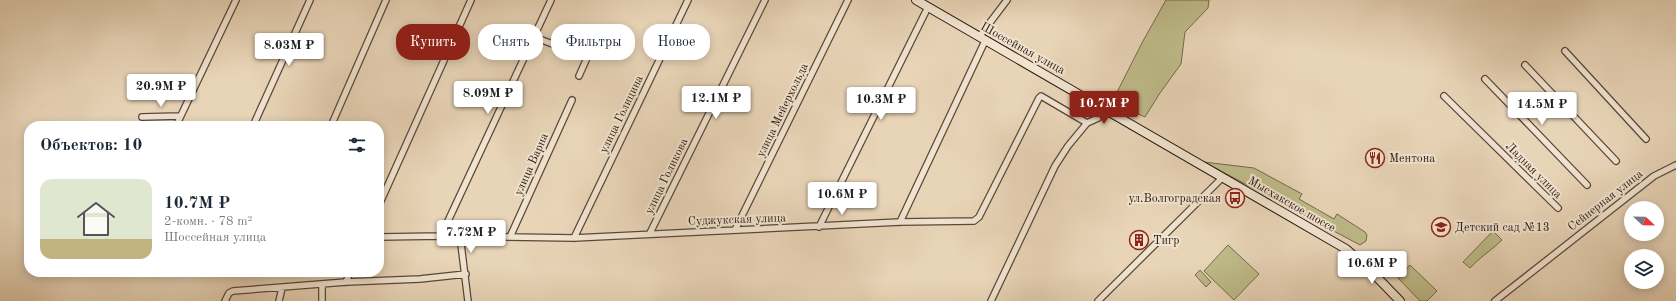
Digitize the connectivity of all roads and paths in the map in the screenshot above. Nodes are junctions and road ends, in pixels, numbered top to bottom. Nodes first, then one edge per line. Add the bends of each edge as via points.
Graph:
1 (236, 0) edge
2 (310, 0) edge
3 (386, 0) edge
4 (471, 0) edge
5 (551, 0) edge
6 (688, 0) edge
7 (765, 0) edge
8 (848, 0) edge
9 (916, 0) edge
10 (1007, 0) edge
11 (928, 7) junction
12 (540, 24) edge
13 (982, 39) junction
14 (1565, 51) dead end
15 (523, 60) edge
16 (586, 60) edge
17 (1525, 64) dead end
18 (579, 76) dead end
19 (1485, 79) dead end
20 (1444, 96) dead end
21 (572, 100) dead end
22 (1105, 109) junction
23 (180, 116) junction
24 (142, 117) dead end
25 (178, 121) edge
26 (255, 121) edge
27 (332, 121) edge
28 (1087, 123) junction
29 (1646, 139) dead end
30 (1616, 161) dead end
31 (1676, 165) edge
32 (1222, 178) junction
33 (1587, 184) dead end
34 (384, 194) edge
35 (1558, 208) dead end
36 (900, 222) junction
37 (819, 226) junction
38 (735, 230) junction
39 (650, 233) junction
40 (441, 236) junction
41 (460, 236) junction
42 (510, 237) junction
43 (384, 238) edge
44 (574, 238) junction
45 (466, 274) junction
46 (348, 277) edge
47 (346, 282) junction
48 (322, 284) junction
49 (282, 288) junction
50 (225, 301) edge
51 (279, 301) edge
52 (322, 301) edge
53 (468, 301) edge
54 (991, 301) edge
55 (1098, 301) edge
56 (1400, 301) edge
57 (1495, 301) edge

1 - 23 street
2 - 26 street
3 - 27 street
4 - 34 street
5 - 12 street
6 - 44 street, улица Голицина
7 - 39 street, улица Голикова
8 - 38 street, улица Мейерхольда
9 - 11 street, Шоссейная улица
10 - 13 street
11 - 13 street, Шоссейная улица
11 - 37 street
13 - 22 street, Шоссейная улица
13 - 36 street
14 - 29 street
15 - 40 street
16 - 18 street
17 - 30 street
19 - 33 street
20 - 35 street, Ладная улица
21 - 42 street, улица Варна
22 - 28 street via 1098,118
22 - 32 street, Шоссейная улица
23 - 24 street
23 - 25 street
28 - 36 street, Суджукская улица via 1041,96 977,220
28 - 54 street via 1055,166
31 - 57 street, Сейнерная улица via 1654,176
32 - 55 street
32 - 56 street, Мысхакское шоссе via 1346,249 1368,267
36 - 37 street, Суджукская улица
37 - 38 street, Суджукская улица
38 - 39 street, Суджукская улица
39 - 44 street, Суджукская улица
40 - 41 street
40 - 43 street
41 - 42 street
41 - 45 street
42 - 44 street, Суджукская улица
45 - 47 street
45 - 53 street
46 - 47 street
47 - 48 street
48 - 49 street
48 - 52 street
49 - 50 street via 229,293
49 - 51 street

